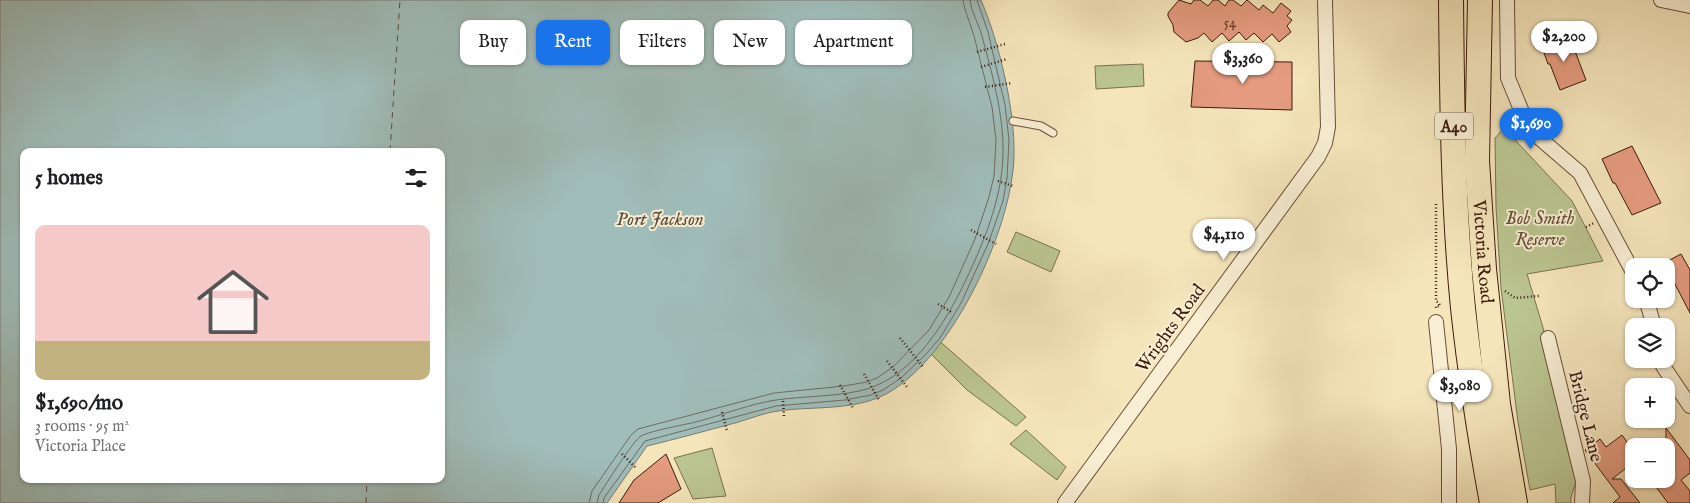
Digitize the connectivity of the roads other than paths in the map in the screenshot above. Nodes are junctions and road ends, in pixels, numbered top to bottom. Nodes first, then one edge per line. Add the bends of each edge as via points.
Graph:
1 (1325, 0) edge
2 (1451, 0) edge
3 (1480, 0) edge
4 (1507, 0) edge
5 (1661, 0) edge
6 (1690, 6) edge
7 (1013, 122) dead end
8 (1053, 133) dead end
9 (1625, 258) edge
10 (1436, 322) dead end
11 (1548, 338) dead end
12 (1664, 368) edge
13 (1690, 406) edge
14 (1065, 503) edge
15 (1449, 503) edge
16 (1492, 503) edge
17 (1516, 503) edge
18 (1582, 503) edge

1 - 14 street, Wrights Road via 1328,127 1318,157
2 - 16 highway, Victoria Road / A40 via 1454,166 1463,306
3 - 17 highway, Victoria Road / A40 via 1477,161 1483,250 1498,404
4 - 9 street via 1508,78 1529,129 1580,173
5 - 6 street
7 - 8 lane via 1041,126
10 - 15 street via 1449,449
11 - 18 street, Bridge Lane via 1583,481
12 - 13 street

